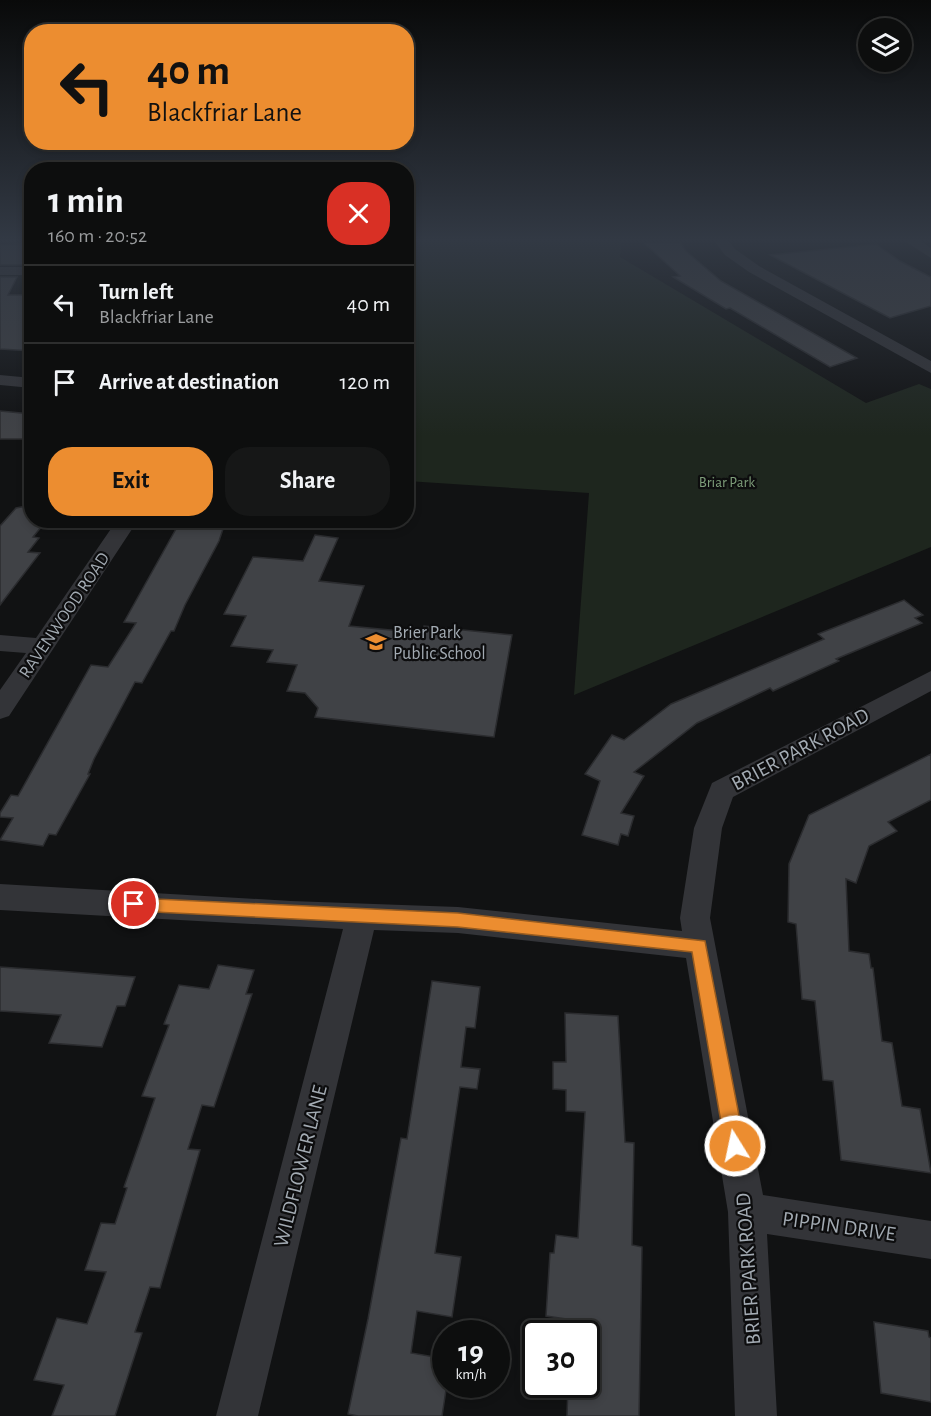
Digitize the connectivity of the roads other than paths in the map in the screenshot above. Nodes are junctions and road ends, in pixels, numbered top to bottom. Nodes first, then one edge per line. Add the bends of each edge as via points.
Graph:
1 (817, 304) edge
2 (931, 368) edge
3 (0, 380) edge
4 (24, 382) edge
5 (123, 528) edge
6 (0, 643) edge
7 (43, 646) junction
8 (931, 680) edge
9 (0, 710) edge
10 (0, 897) edge
11 (362, 916) junction
12 (699, 946) junction
13 (747, 1212) junction
14 (931, 1240) edge
15 (237, 1416) edge
16 (756, 1416) edge

1 - 2 street
3 - 4 street
5 - 7 street, RAVENWOOD ROAD
6 - 7 street
7 - 9 street, RAVENWOOD ROAD
8 - 12 street, BRIER PARK ROAD via 722,790 708,828 695,918
10 - 11 street
11 - 12 street via 458,920
11 - 15 street, WILDFLOWER LANE
12 - 13 street, BRIER PARK ROAD
13 - 14 street, PIPPIN DRIVE
13 - 16 street, BRIER PARK ROAD

